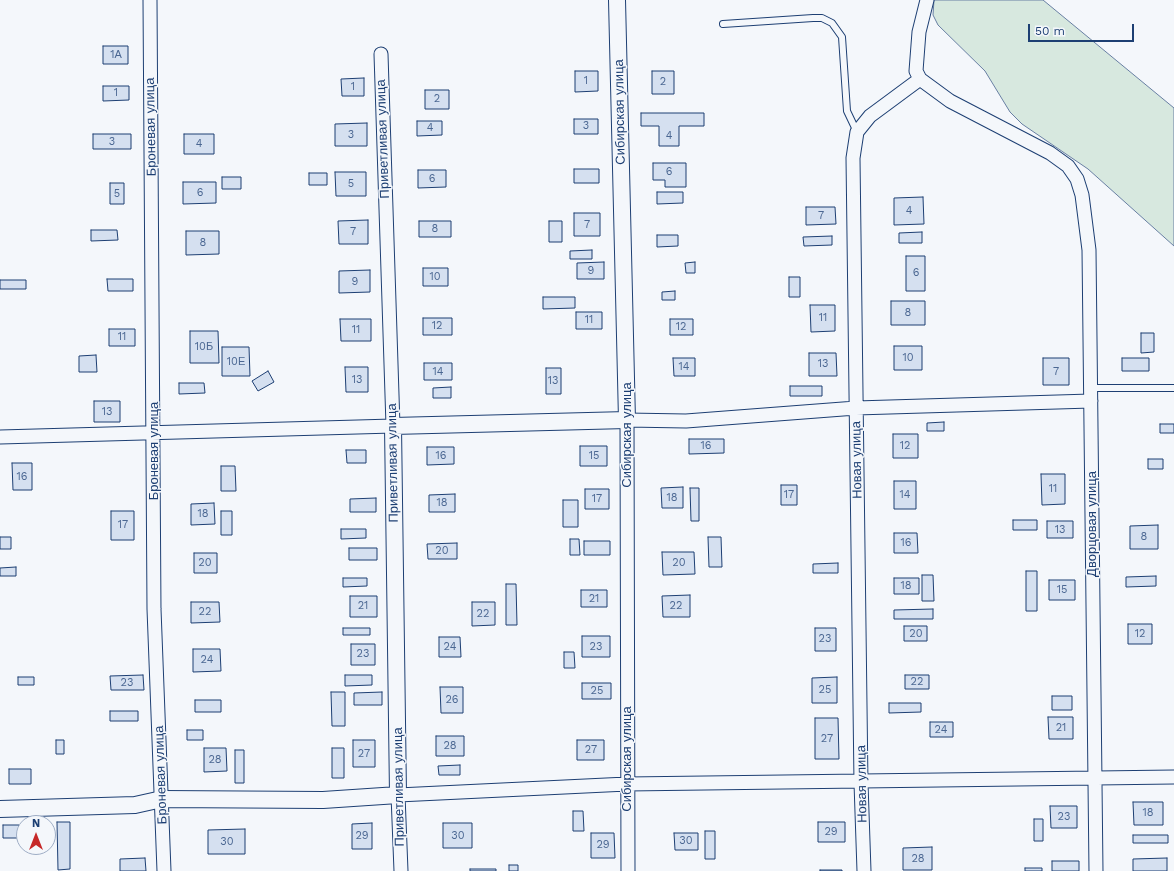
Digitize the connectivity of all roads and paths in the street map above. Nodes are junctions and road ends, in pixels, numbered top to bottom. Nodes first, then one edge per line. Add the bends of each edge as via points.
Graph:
1 (150, 0) edge
2 (617, 0) edge
3 (927, 0) edge
4 (723, 24) dead end
5 (381, 54) dead end
6 (920, 79) junction
7 (857, 132) junction
8 (1174, 388) edge
9 (1091, 395) junction
10 (856, 408) junction
11 (628, 420) junction
12 (393, 426) junction
13 (154, 434) junction
14 (0, 437) edge
15 (1174, 777) edge
16 (1094, 779) junction
17 (861, 782) junction
18 (627, 784) junction
19 (398, 795) junction
20 (162, 799) junction
21 (0, 809) edge
22 (164, 871) edge
23 (401, 871) edge
24 (628, 871) edge
25 (864, 871) edge
26 (1096, 871) edge

1 - 13 street, Броневая улица
2 - 11 street, Сибирская улица
3 - 6 street via 919,32 916,71
4 - 7 lane via 813,18 822,18 832,23 842,37 847,112
5 - 12 street, Приветливая улица
6 - 7 street via 870,116
6 - 9 street, Дворцовая улица via 950,101 1050,153 1068,166 1077,179 1082,195 1089,250
7 - 10 street, Новая улица via 853,158
8 - 9 lane
9 - 10 street
9 - 16 street, Дворцовая улица
10 - 11 street via 686,421
10 - 17 street, Новая улица
11 - 12 street
11 - 18 street, Сибирская улица
12 - 13 street
12 - 19 street, Приветливая улица
13 - 14 street
13 - 20 street, Броневая улица via 154,609
15 - 16 street
16 - 17 street
16 - 26 street, Дворцовая улица
17 - 18 street
17 - 25 street, Новая улица
18 - 19 street
18 - 24 street, Сибирская улица
19 - 20 street via 323,800
19 - 23 street, Приветливая улица
20 - 21 street via 135,805
20 - 22 street, Броневая улица

